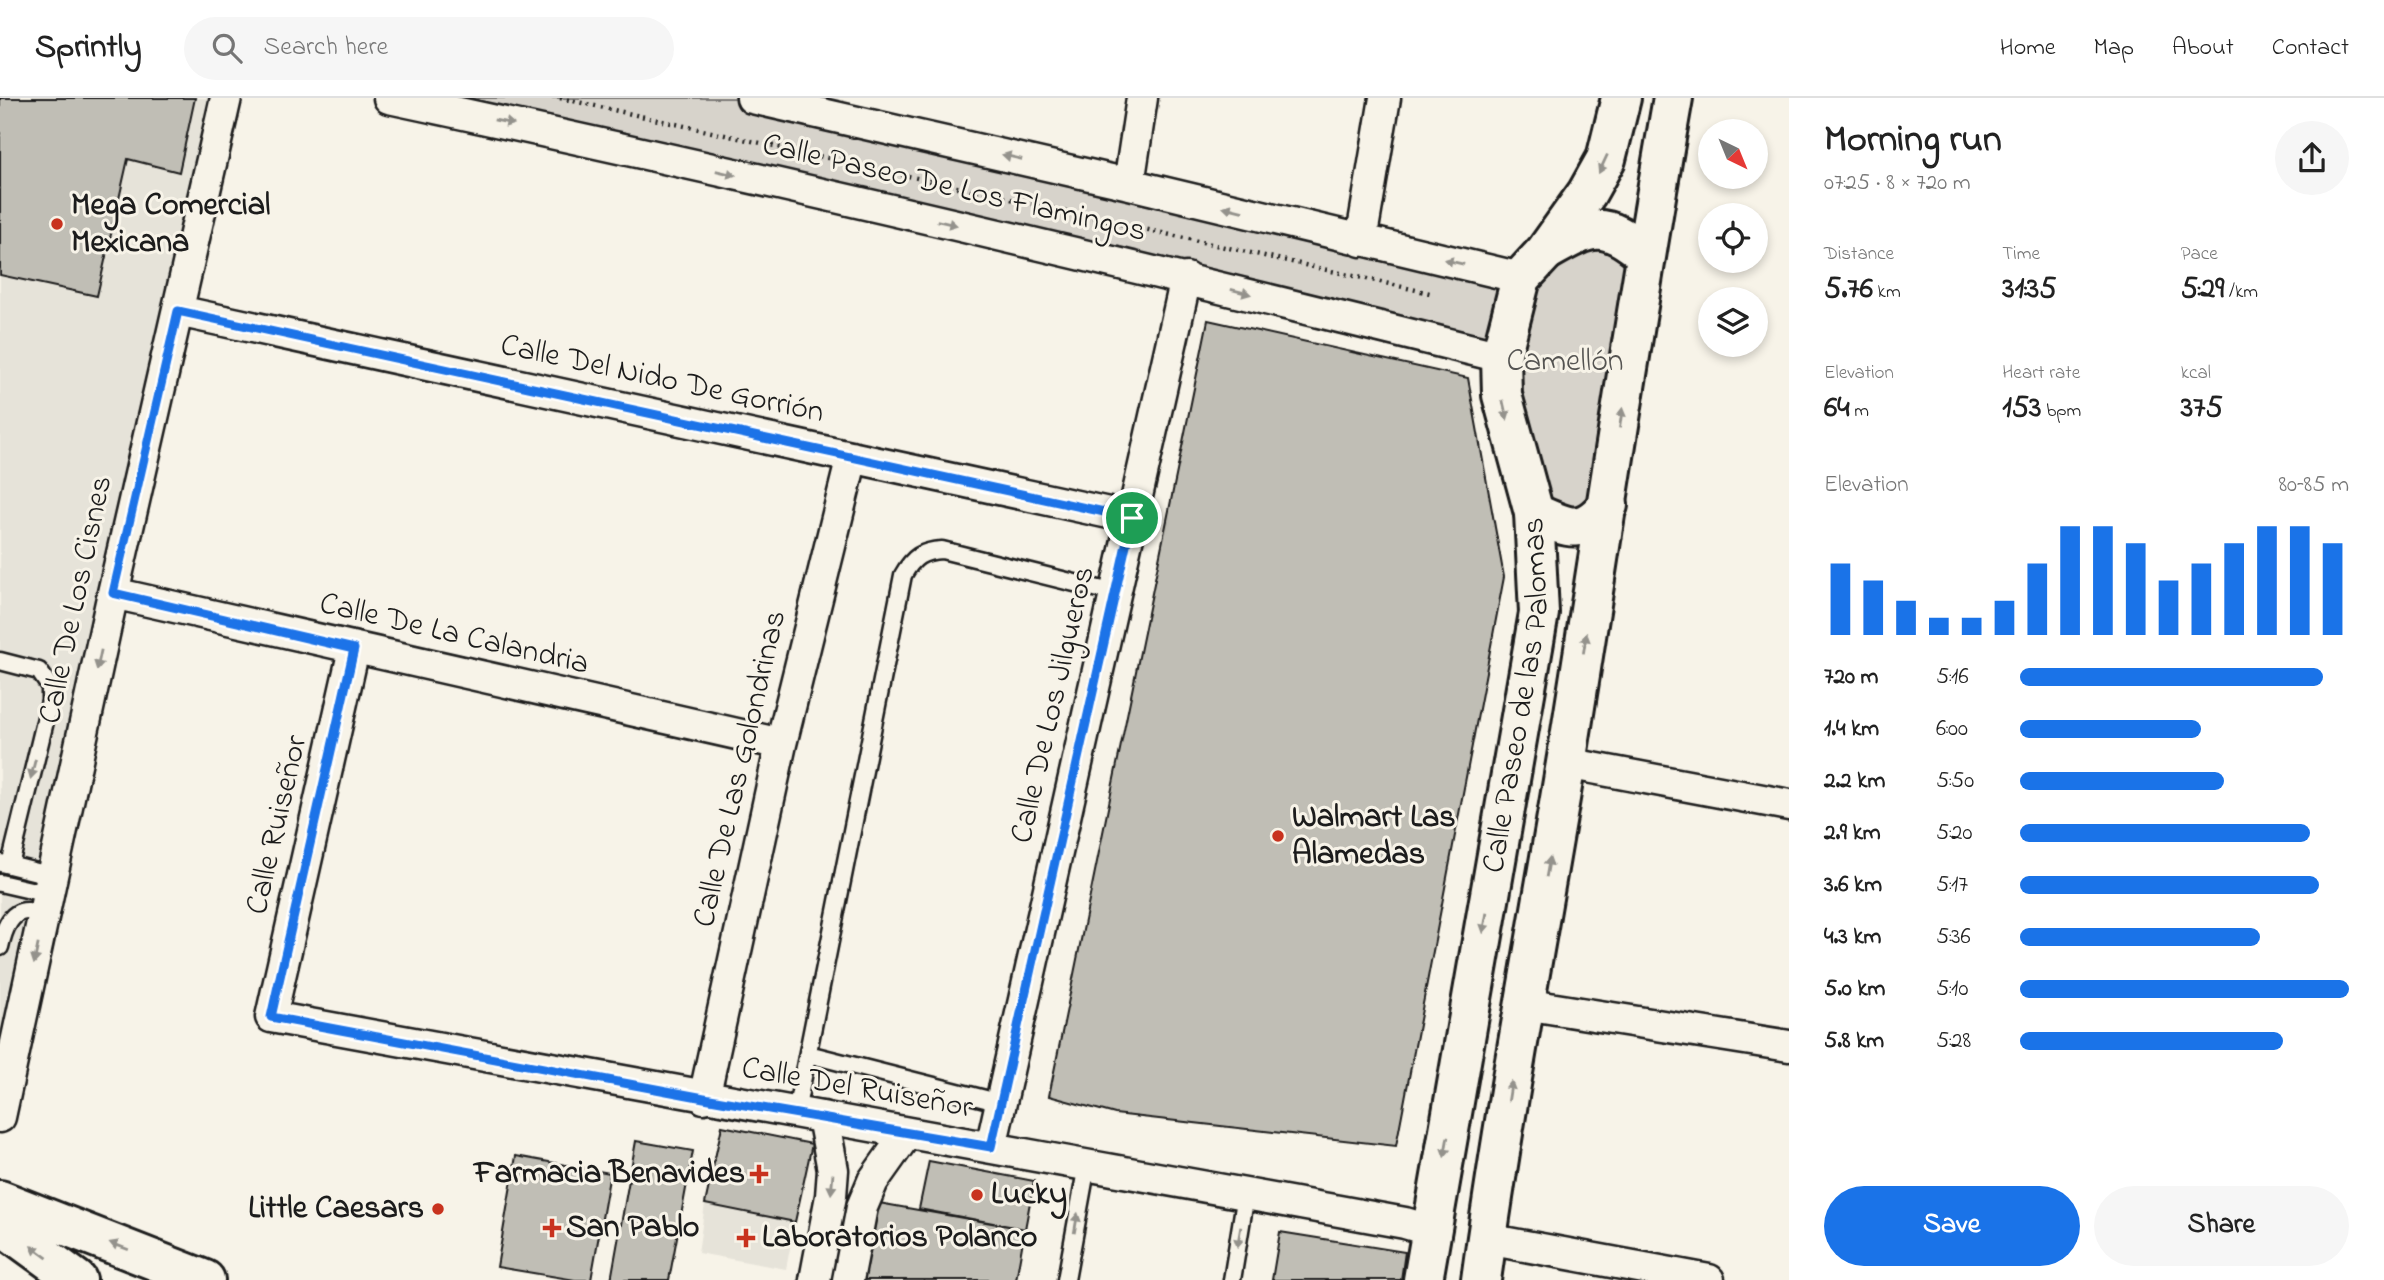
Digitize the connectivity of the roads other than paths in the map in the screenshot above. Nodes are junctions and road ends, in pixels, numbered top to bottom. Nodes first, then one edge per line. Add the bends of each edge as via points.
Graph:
1 (226, 98) edge
2 (389, 98) edge
3 (752, 98) edge
4 (1142, 98) edge
5 (1385, 98) edge
6 (1620, 98) edge
7 (1673, 98) edge
8 (1129, 184) junction
9 (1361, 241) junction
10 (1645, 254) junction
11 (1533, 265) junction
12 (1186, 278) junction
13 (178, 311) junction
14 (1502, 357) junction
15 (852, 457) junction
16 (1608, 505) junction
17 (1534, 513) junction
18 (1132, 518) junction
19 (113, 593) junction
20 (1115, 593) junction
21 (354, 649) junction
22 (0, 661) edge
23 (781, 744) junction
24 (1566, 763) junction
25 (1789, 805) edge
26 (5, 864) edge
27 (0, 883) edge
28 (49, 896) junction
29 (0, 947) edge
30 (1524, 1004) junction
31 (271, 1017) joint
32 (1789, 1046) edge
33 (808, 1055) junction
34 (704, 1098) junction
35 (1001, 1103) junction
36 (810, 1115) junction
37 (0, 1117) edge
38 (907, 1133) junction
39 (991, 1147) junction
40 (1087, 1165) junction
41 (1247, 1194) junction
42 (0, 1200) edge
43 (0, 1224) edge
44 (1432, 1231) junction
45 (1487, 1240) junction
46 (77, 1280) edge
47 (205, 1280) edge
48 (816, 1280) edge
49 (848, 1280) edge
50 (1066, 1280) edge
51 (1232, 1280) edge
52 (1423, 1280) edge
53 (1481, 1280) edge
54 (1709, 1280) edge

1 - 13 street, Calle De Los Cisnes
2 -> 12 street, Calle Paseo De Los Flamingos
8 -> 3 street, Calle Paseo De Los Flamingos
4 - 8 street
5 - 9 street
6 -> 11 street, Calle Paseo de las Palomas via 1606,159 1587,193
7 - 10 street, Calle Paseo de las Palomas
9 -> 8 street, Calle Paseo De Los Flamingos
11 -> 9 street, Calle Paseo De Los Flamingos
10 - 11 street via 1625,236 1604,229 1578,233
16 -> 10 street, Calle Paseo de las Palomas
11 - 14 street, Calle Paseo de las Palomas
12 -> 14 street, Calle Paseo De Los Flamingos
12 - 18 street, Calle De Los Jilgueros
13 - 15 street, Calle Del Nido De Gorrión
13 - 19 street, Calle De Los Cisnes
14 -> 17 street, Calle Paseo de las Palomas via 1502,395
15 - 18 street, Calle Del Nido De Gorrión
15 - 23 street, Calle De Las Golondrinas
16 - 17 street via 1583,527 1562,525
24 -> 16 street, Calle Paseo de las Palomas
17 -> 44 street, Calle Paseo de las Palomas via 1539,613
18 - 20 street, Calle De Los Jilgueros
19 - 21 street, Calle De La Calandria
19 -> 28 street, Calle De Los Cisnes
20 - 33 lane via 942,550 925,551 911,560 903,575
20 - 35 street, Calle De Los Jilgueros
21 - 23 street, Calle De La Calandria
21 - 31 street, Calle Ruiseñor
22 -> 26 lane via 39,671 50,687
23 - 34 street, Calle De Las Golondrinas
24 - 25 street
30 -> 24 street, Calle Paseo de las Palomas
26 - 28 lane
27 - 28 lane
28 - 29 lane via 13,916
28 -> 37 street, Calle De Los Cisnes
30 - 32 street
45 -> 30 street, Calle Paseo de las Palomas
31 - 34 street, Calle Del Ruiseñor
33 - 35 lane
33 - 36 lane
34 - 36 street, Calle Del Ruiseñor
35 - 39 street, Calle De Los Jilgueros
36 - 38 street, Calle Del Ruiseñor
36 -> 48 street via 833,1170
38 - 39 street, Calle Del Ruiseñor
38 - 49 street via 873,1181 862,1207
39 - 40 street, Calle Del Ruiseñor
40 - 41 street, Calle Del Ruiseñor
50 -> 40 lane
41 - 44 street, Calle Del Ruiseñor
41 -> 51 lane
47 -> 42 street
46 -> 43 street
44 - 52 street, Calle Paseo de las Palomas
45 - 53 street, Calle Paseo de las Palomas
45 - 54 street

